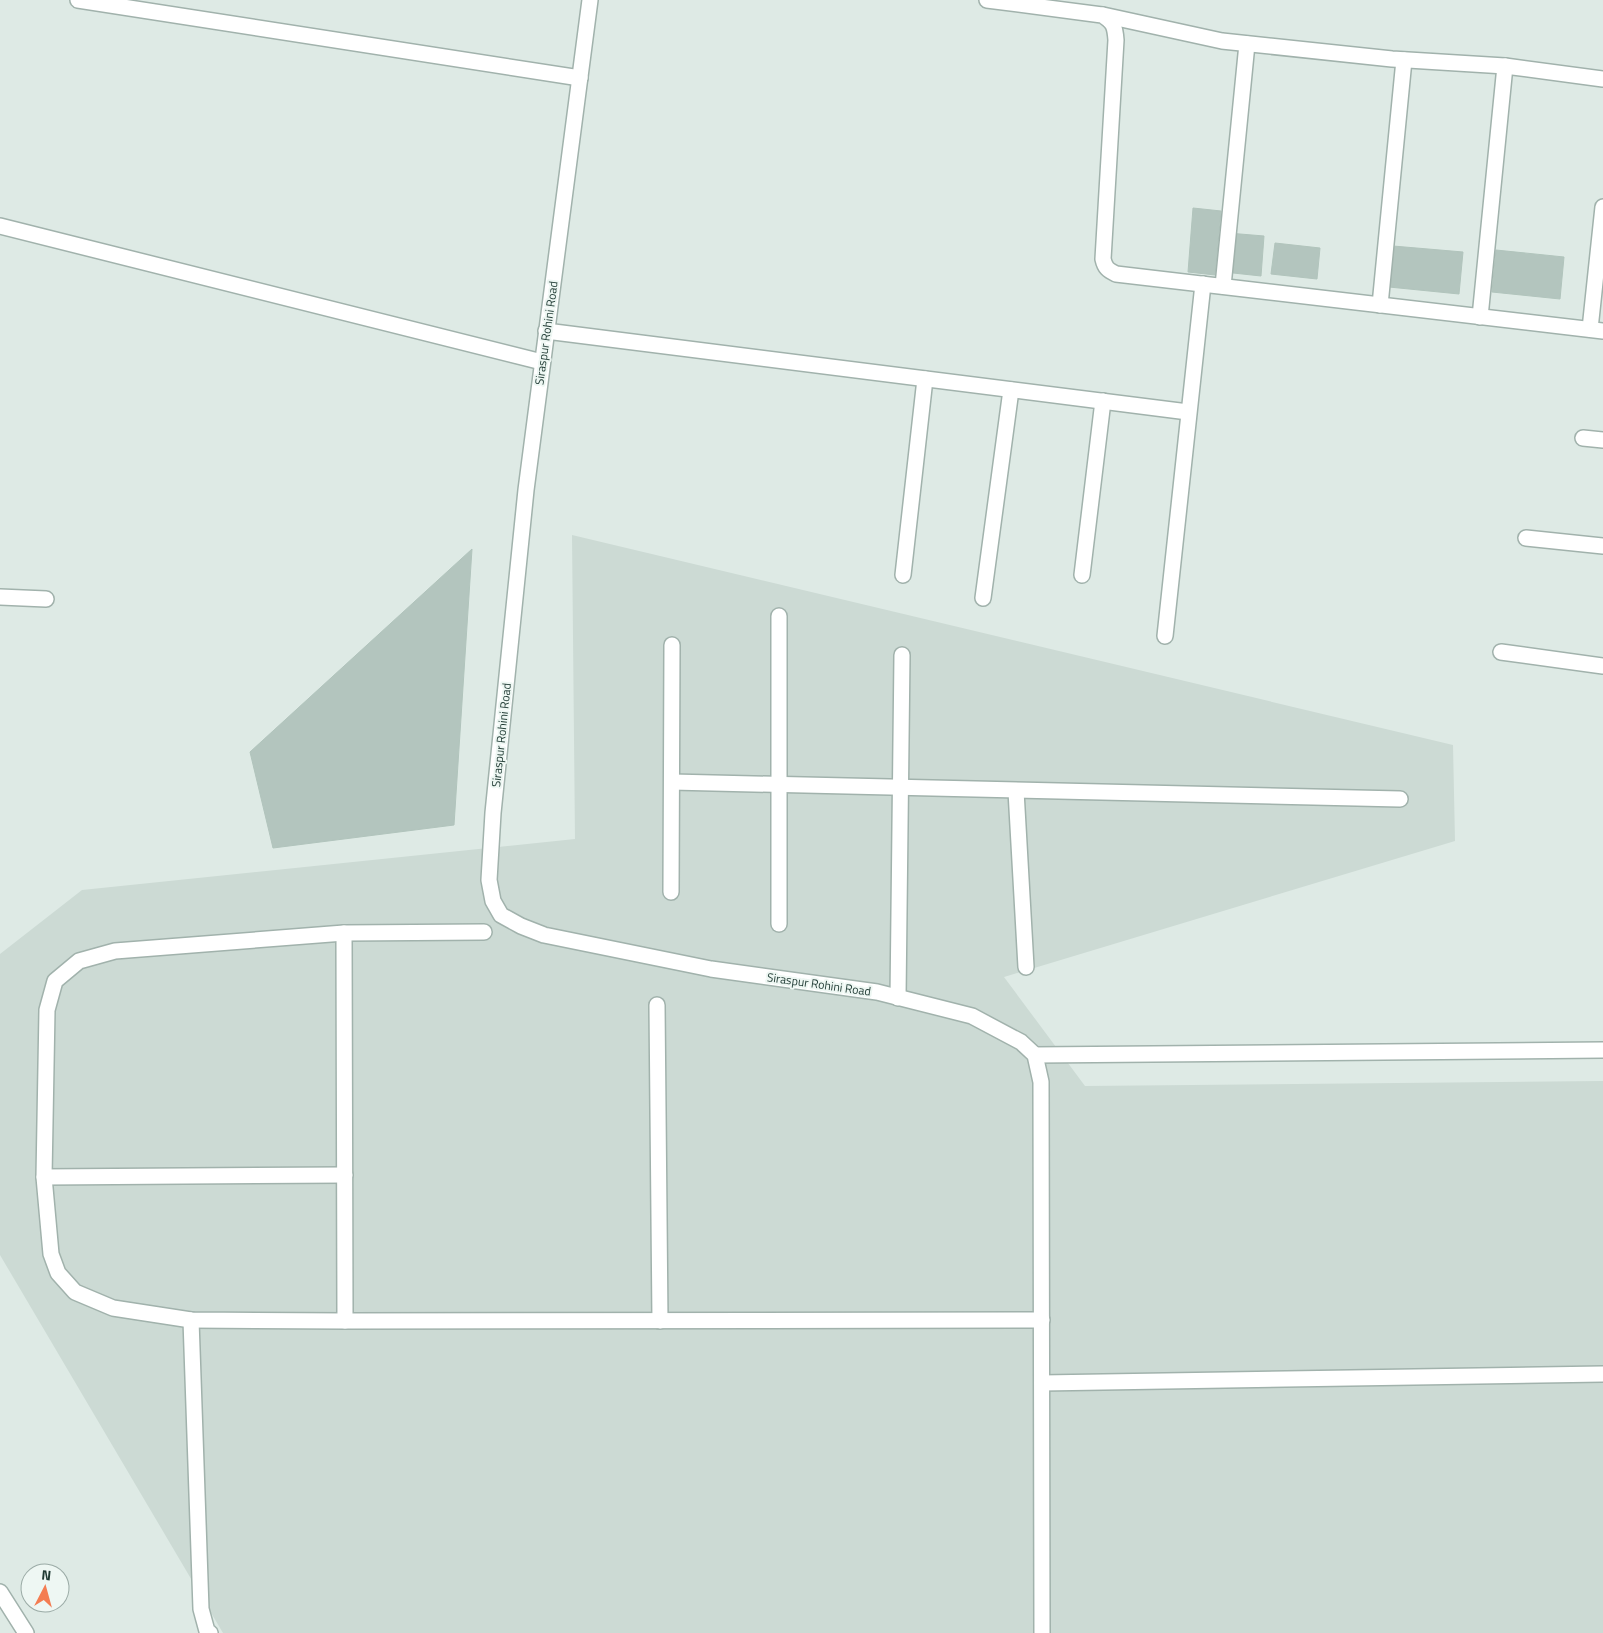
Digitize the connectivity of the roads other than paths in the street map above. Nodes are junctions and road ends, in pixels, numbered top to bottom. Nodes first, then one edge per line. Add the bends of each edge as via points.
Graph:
1 (78, 0) edge
2 (590, 0) edge
3 (987, 0) edge
4 (1102, 15) junction
5 (1247, 44) junction
6 (1404, 60) junction
7 (1504, 66) junction
8 (580, 78) junction
9 (1603, 79) edge
10 (1603, 207) edge
11 (0, 226) edge
12 (1203, 284) junction
13 (1223, 286) junction
14 (1380, 304) junction
15 (1480, 316) junction
16 (1597, 330) edge
17 (546, 331) junction
18 (542, 362) junction
19 (925, 379) junction
20 (1011, 390) junction
21 (1103, 401) junction
22 (1188, 412) junction
23 (1583, 438) dead end
24 (1603, 440) edge
25 (1526, 538) dead end
26 (1603, 546) edge
27 (902, 575) dead end
28 (1082, 575) dead end
29 (0, 597) edge
30 (983, 598) dead end
31 (46, 599) dead end
32 (779, 616) dead end
33 (1165, 636) dead end
34 (672, 645) dead end
35 (1501, 652) dead end
36 (902, 655) dead end
37 (1603, 666) edge
38 (672, 782) junction
39 (780, 785) junction
40 (900, 788) junction
41 (1016, 791) junction
42 (1400, 799) dead end
43 (671, 892) dead end
44 (779, 924) dead end
45 (344, 932) junction
46 (484, 932) dead end
47 (1026, 967) dead end
48 (898, 998) junction
49 (657, 1005) dead end
50 (1603, 1050) edge
51 (1035, 1055) junction
52 (346, 1175) junction
53 (44, 1177) junction
54 (191, 1320) junction
55 (1042, 1320) junction
56 (660, 1321) junction
57 (345, 1322) junction
58 (1603, 1374) edge
59 (1042, 1383) junction
60 (0, 1592) edge
61 (26, 1633) edge
62 (210, 1633) edge
63 (1042, 1633) edge

1 - 8 street
2 - 8 street, Siraspur Rohini Road
3 - 4 street
4 - 5 street
4 - 12 street via 1115,28 1116,40 1105,266 1116,274
5 - 6 street
5 - 13 street
6 - 7 street
6 - 14 street
7 - 9 street
7 - 15 street
8 - 17 street, Siraspur Rohini Road
10 - 16 street
11 - 18 street
12 - 13 street
12 - 22 street
13 - 14 street
14 - 15 street
15 - 16 street
17 - 18 street, Siraspur Rohini Road
17 - 19 street
18 - 48 street, Siraspur Rohini Road via 493,813 489,880 493,901 501,915 544,935 711,969 878,992
19 - 20 street
19 - 27 street
20 - 21 street
20 - 30 street
21 - 22 street
21 - 28 street
22 - 33 street
23 - 24 street
25 - 26 street
29 - 31 street
32 - 39 street
34 - 38 street
35 - 37 street
36 - 40 street
38 - 39 street
38 - 43 street
39 - 40 street
39 - 44 street
40 - 41 street
40 - 48 street
41 - 42 street
41 - 47 street
45 - 46 street
45 - 52 street
45 - 53 street via 114,951 79,961 55,981 47,1010
48 - 51 street, Siraspur Rohini Road via 972,1016 1021,1042
49 - 56 street
50 - 51 street
51 - 55 street via 1041,1082
52 - 53 street
52 - 57 street
53 - 54 street via 51,1254 58,1273 75,1292 113,1308
54 - 57 street
54 - 62 street via 201,1609
55 - 56 street
55 - 59 street
56 - 57 street
58 - 59 street
59 - 63 street
60 - 61 street

